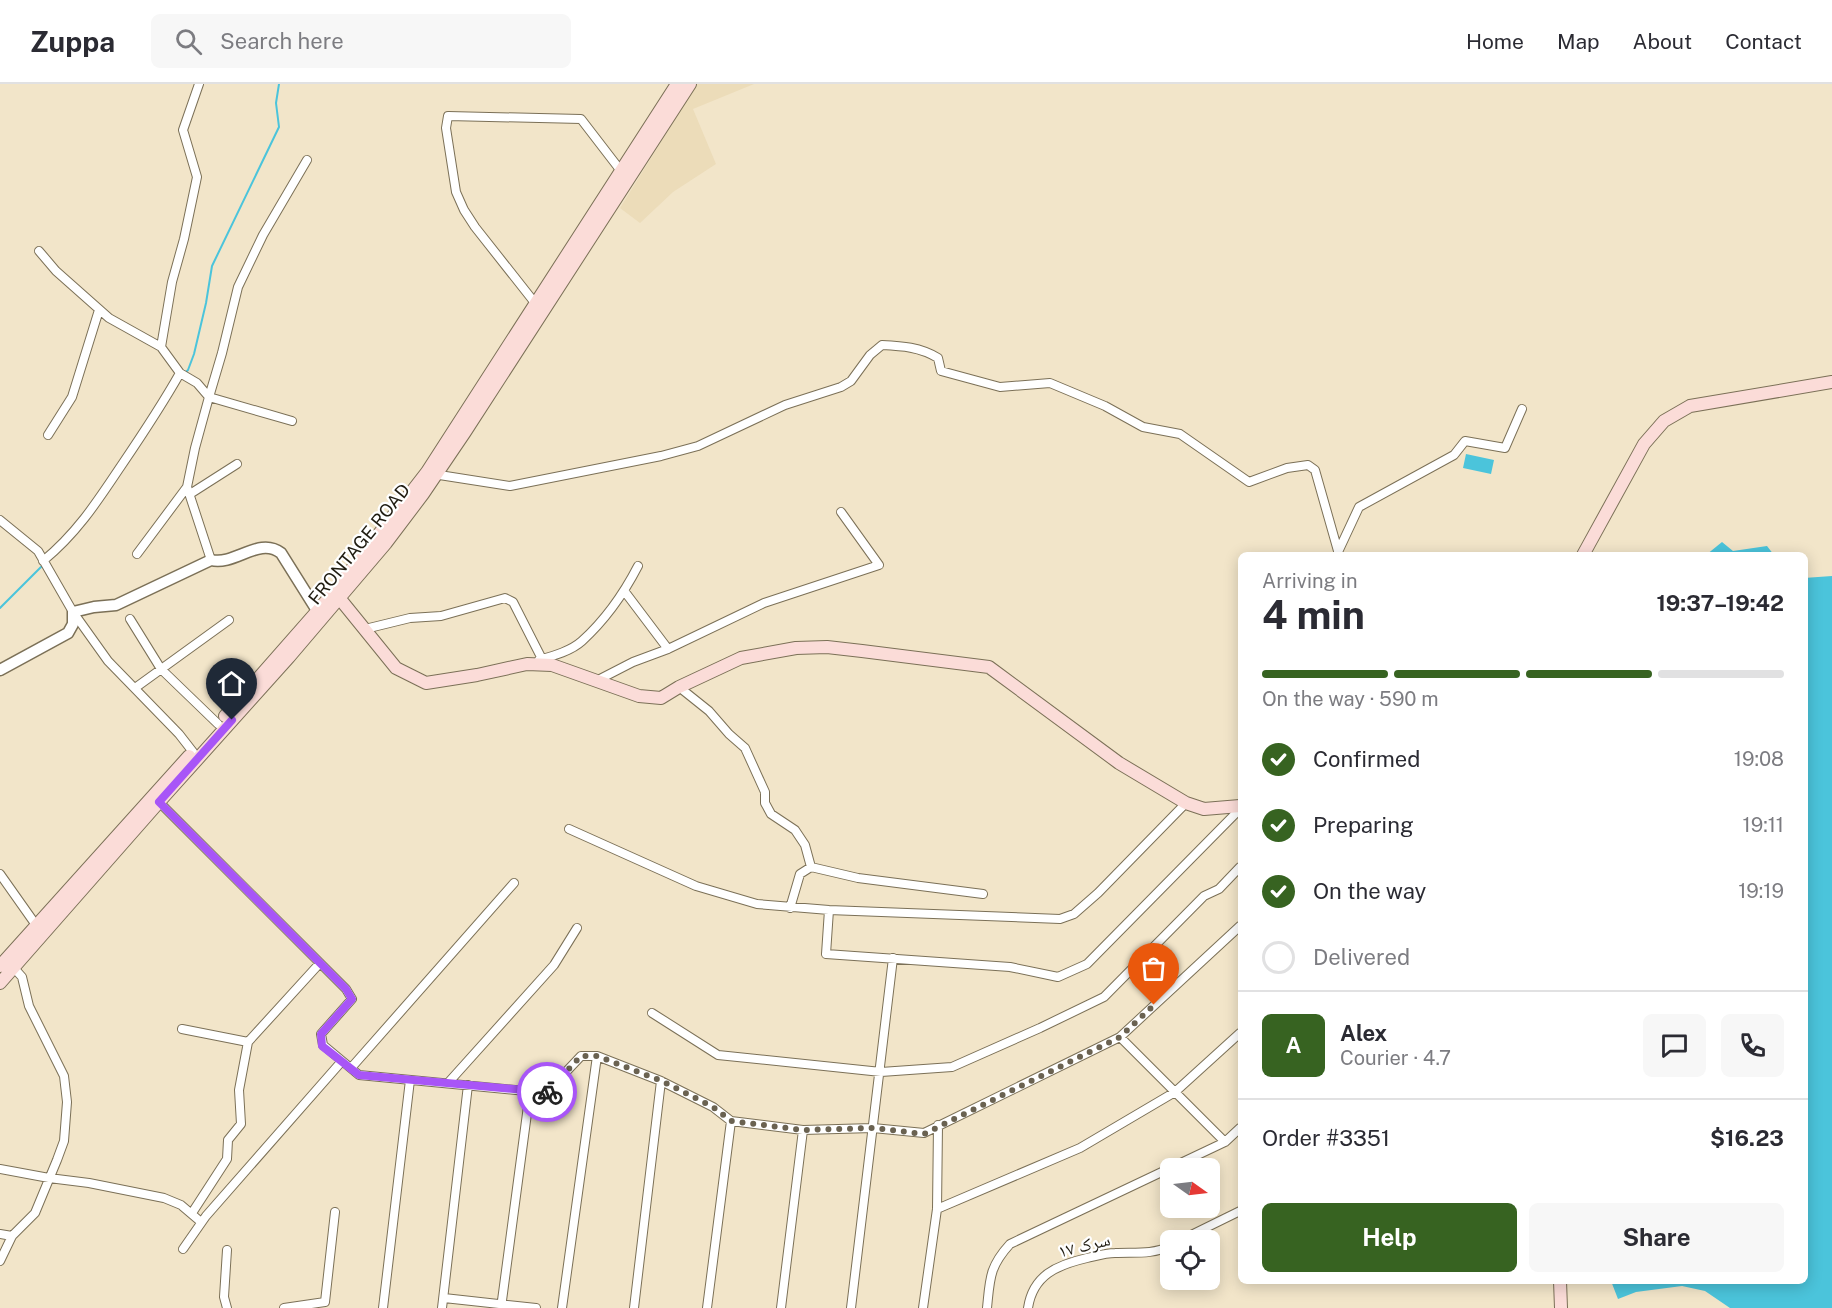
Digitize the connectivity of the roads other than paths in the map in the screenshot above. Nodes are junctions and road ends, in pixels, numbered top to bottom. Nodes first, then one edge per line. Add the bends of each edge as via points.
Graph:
1 (199, 84) edge
2 (677, 84) edge
3 (690, 84) edge
4 (307, 160) dead end
5 (621, 171) junction
6 (39, 251) dead end
7 (535, 303) junction
8 (99, 310) junction
9 (161, 346) junction
10 (180, 373) junction
11 (1832, 382) edge
12 (209, 397) junction
13 (1522, 409) dead end
14 (292, 422) dead end
15 (48, 435) dead end
16 (237, 464) dead end
17 (431, 474) junction
18 (189, 491) junction
19 (841, 512) dead end
20 (0, 520) edge
21 (1338, 552) edge
22 (1338, 552) edge
23 (1584, 552) edge
24 (137, 554) dead end
25 (211, 560) junction
26 (43, 561) junction
27 (638, 566) dead end
28 (625, 592) junction
29 (337, 595) junction
30 (73, 612) junction
31 (318, 612) junction
32 (130, 619) dead end
33 (229, 620) dead end
34 (365, 629) junction
35 (668, 649) junction
36 (542, 659) junction
37 (527, 663) junction
38 (161, 669) junction
39 (0, 670) edge
40 (598, 680) junction
41 (679, 687) junction
42 (135, 688) junction
43 (218, 724) junction
44 (193, 752) junction
45 (156, 799) junction
46 (1186, 803) junction
47 (1238, 808) edge
48 (1238, 810) edge
49 (569, 829) dead end
50 (812, 867) junction
51 (1238, 869) edge
52 (0, 874) edge
53 (513, 883) dead end
54 (983, 894) dead end
55 (790, 908) junction
56 (829, 910) junction
57 (36, 925) junction
58 (577, 928) dead end
59 (1238, 928) edge
60 (893, 958) junction
61 (320, 963) junction
62 (0, 966) edge
63 (14, 968) junction
64 (0, 983) edge
65 (652, 1013) dead end
66 (182, 1029) dead end
67 (1238, 1035) edge
68 (1120, 1037) junction
69 (248, 1042) junction
70 (597, 1056) junction
71 (342, 1061) junction
72 (351, 1068) junction
73 (881, 1072) junction
74 (410, 1080) junction
75 (662, 1081) junction
76 (448, 1083) junction
77 (468, 1085) junction
78 (530, 1091) junction
79 (1175, 1092) junction
80 (731, 1121) junction
81 (938, 1125) junction
82 (873, 1128) junction
83 (803, 1130) junction
84 (1238, 1130) edge
85 (1225, 1142) junction
86 (0, 1169) edge
87 (49, 1178) junction
88 (937, 1209) junction
89 (335, 1212) dead end
90 (1238, 1212) edge
91 (192, 1213) junction
92 (201, 1222) junction
93 (1201, 1230) edge
94 (0, 1233) edge
95 (12, 1236) junction
96 (183, 1249) dead end
97 (226, 1250) dead end
98 (1160, 1250) edge
99 (0, 1261) edge
100 (1560, 1284) edge
101 (444, 1298) junction
102 (324, 1305) edge
103 (502, 1306) edge
104 (227, 1308) edge
105 (284, 1308) edge
106 (383, 1308) edge
107 (442, 1308) edge
108 (536, 1308) edge
109 (562, 1308) edge
110 (634, 1308) edge
111 (707, 1308) edge
112 (781, 1308) edge
113 (851, 1308) edge
114 (923, 1308) edge
115 (987, 1308) edge
116 (1028, 1308) edge
117 (1561, 1308) edge

1 - 9 street via 183,130 197,177
2 - 5 main road
3 - 17 main road, FRONTAGE ROAD
4 - 12 street via 238,287
5 - 7 main road
5 - 7 street via 580,119 447,116 456,192 464,210
6 - 8 street
7 - 17 main road
8 - 9 street
8 - 15 street via 72,397
9 - 10 street
10 - 12 street via 197,383
10 - 26 street via 85,520
11 - 23 main road via 1690,406 1670,417 1644,444
12 - 14 street
12 - 18 street via 195,448
13 - 22 street via 1505,448 1465,441 1454,455 1359,507
16 - 18 street
17 - 21 street via 510,486 661,456 698,446 802,398 841,387 882,345 907,346 938,358 941,371 1000,387 1050,383 1143,427 1180,434 1249,482 1308,465 1314,470
17 - 29 main road, FRONTAGE ROAD via 386,543
18 - 24 street
18 - 25 street
19 - 35 street via 879,565 764,603
20 - 26 street via 38,551
25 - 30 street via 116,604
25 - 31 street via 228,561 248,550 276,549
26 - 30 street
27 - 28 street
28 - 35 street
28 - 36 street via 581,642
29 - 31 main road
29 - 34 main road
29 - 45 main road, FRONTAGE ROAD
30 - 39 street via 68,633
30 - 42 street via 108,661
31 - 43 main road
32 - 38 street
33 - 38 street
34 - 36 street via 410,618 441,616 506,598 513,602
34 - 37 main road via 396,668 426,683
35 - 40 street
36 - 37 street
37 - 40 main road via 552,665
38 - 42 street
38 - 43 street
40 - 41 main road via 639,696 661,698
41 - 46 main road via 741,658 796,648 827,647 989,667 1119,763
41 - 50 street via 745,748 765,792 765,803 771,813 795,830
42 - 44 street
43 - 44 main road
44 - 45 main road
45 - 57 main road
45 - 61 street
45 - 63 main road, FRONTAGE ROAD
46 - 47 main road via 1204,809
46 - 56 street via 1098,893 1074,914 1060,919
48 - 60 street via 1087,964 1058,977 1010,967
49 - 55 street via 696,886 757,904
50 - 54 street via 858,878
50 - 55 street via 800,874
51 - 73 street via 1219,889 1204,896 1104,997 952,1067
52 - 57 street
53 - 72 street
55 - 56 street
56 - 60 street via 826,954
57 - 62 main road
58 - 76 street via 555,965
59 - 68 street
60 - 73 street
61 - 69 street
61 - 71 street via 352,999 321,1034 322,1046
63 - 64 main road, FRONTAGE ROAD
63 - 87 street via 22,977 29,1006 64,1076 64,1141
65 - 73 street via 718,1055
66 - 69 street
67 - 79 street
68 - 79 street
68 - 81 street
69 - 91 street via 239,1090 241,1124 228,1140 227,1160
70 - 75 street
70 - 78 street via 581,1056 546,1093
70 - 109 street
71 - 72 street
71 - 92 street
72 - 74 street via 359,1075
73 - 82 street
74 - 76 street
74 - 106 street
75 - 80 street via 713,1107
75 - 110 street
76 - 77 street
77 - 78 street
77 - 101 street
78 - 103 street
79 - 85 street
79 - 88 street via 1080,1148
80 - 83 street
80 - 111 street
81 - 82 street via 924,1134
81 - 88 street
82 - 83 street
82 - 113 street
83 - 112 street
84 - 85 street
85 - 115 street via 1010,1244 997,1258
86 - 87 street
87 - 91 street via 164,1198
87 - 95 street via 35,1213
88 - 114 street
89 - 102 street
90 - 93 street
91 - 92 street
92 - 96 street
94 - 95 street
95 - 99 street
97 - 104 street
98 - 116 street, سرک ۱۷ via 1112,1253 1066,1263 1047,1273 1030,1292
100 - 117 main road
101 - 103 street
101 - 107 street
102 - 105 street
103 - 108 street

